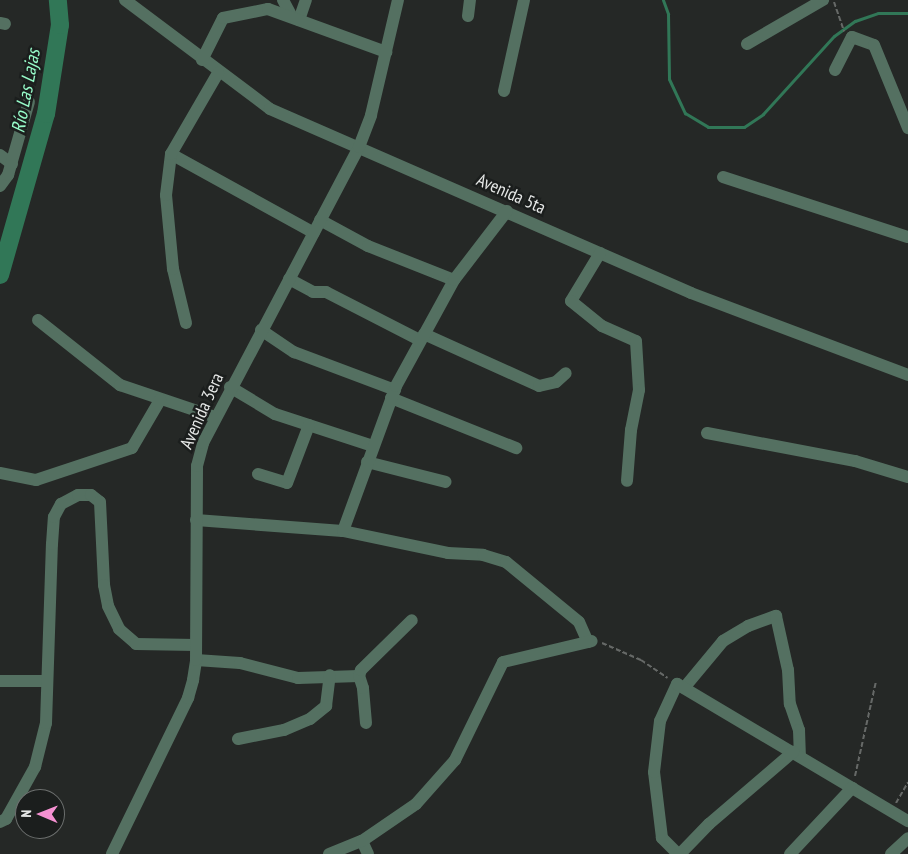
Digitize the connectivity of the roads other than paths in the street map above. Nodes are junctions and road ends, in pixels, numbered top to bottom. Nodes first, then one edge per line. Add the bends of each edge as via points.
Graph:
1 (125, 0) edge
2 (283, 0) edge
3 (306, 0) edge
4 (398, 0) edge
5 (470, 0) edge
6 (524, 0) edge
7 (824, 0) edge
8 (807, 4) edge
9 (468, 16) dead end
10 (295, 19) junction
11 (747, 44) dead end
12 (386, 52) junction
13 (202, 60) junction
14 (835, 70) dead end
15 (218, 73) junction
16 (504, 91) dead end
17 (29, 102) dead end
18 (907, 125) edge
19 (359, 147) junction
20 (171, 154) junction
21 (0, 155) edge
22 (12, 164) junction
23 (723, 178) dead end
24 (0, 186) edge
25 (507, 211) junction
26 (320, 220) junction
27 (314, 233) junction
28 (908, 237) edge
29 (600, 253) junction
30 (289, 279) junction
31 (454, 280) junction
32 (38, 320) dead end
33 (186, 323) dead end
34 (260, 330) junction
35 (422, 337) junction
36 (566, 373) dead end
37 (908, 375) edge
38 (230, 388) junction
39 (393, 394) junction
40 (160, 400) junction
41 (215, 417) junction
42 (310, 425) junction
43 (707, 433) dead end
44 (373, 446) junction
45 (516, 448) dead end
46 (367, 462) junction
47 (0, 473) edge
48 (258, 474) dead end
49 (908, 477) edge
50 (627, 481) dead end
51 (446, 482) dead end
52 (196, 520) junction
53 (343, 531) junction
54 (412, 620) dead end
55 (196, 645) junction
56 (196, 660) junction
57 (330, 675) junction
58 (358, 676) junction
59 (0, 681) edge
60 (48, 681) junction
61 (680, 686) junction
62 (366, 723) dead end
63 (238, 739) dead end
64 (796, 754) junction
65 (852, 788) junction
66 (908, 821) edge
67 (0, 822) edge
68 (908, 838) edge
69 (362, 841) junction
70 (112, 854) edge
71 (329, 854) edge
72 (368, 854) edge
73 (679, 854) edge
74 (790, 854) edge
75 (891, 854) edge

1 - 13 street, Avenida 5ta
2 - 10 street
3 - 10 street
4 - 12 street, Avenida 3era
5 - 9 street
6 - 16 street
7 - 8 street
8 - 11 street
10 - 12 street
10 - 13 street via 268,9 223,18
12 - 19 street, Avenida 3era via 371,115
13 - 15 street, Avenida 5ta
14 - 18 street via 852,37 874,45
15 - 19 street, Avenida 5ta via 270,109
15 - 20 street
17 - 22 street
19 - 25 street, Avenida 5ta
19 - 26 street, Avenida 3era
20 - 27 street
20 - 33 street via 166,195 172,260
21 - 22 street
22 - 24 street
23 - 28 street
25 - 29 street, Avenida 5ta
25 - 31 street
26 - 27 street, Avenida 3era
26 - 31 street via 368,246
27 - 30 street, Avenida 3era
29 - 37 street, Avenida 5ta via 691,293
29 - 50 street via 571,301 602,326 636,341 638,390
30 - 34 street, Avenida 3era
30 - 35 street via 313,292 326,292
31 - 35 street
32 - 40 street via 120,385
34 - 38 street, Avenida 3era
34 - 39 street via 294,352
35 - 36 street via 539,386 556,382
35 - 39 street
38 - 41 street, Avenida 3era
38 - 42 street via 275,414
39 - 44 street
39 - 45 street
40 - 41 street
40 - 47 street via 132,448 42,479
41 - 52 street, Avenida 3era via 199,455
42 - 44 street
42 - 48 street via 287,483
43 - 49 street via 855,461
44 - 46 street
46 - 51 street
46 - 53 street via 360,492
52 - 53 street
52 - 55 street, Avenida 3era
53 - 69 street via 448,553 483,555 506,562 579,622 590,641 503,662 455,760 416,804
54 - 58 street via 391,638
55 - 56 street, Avenida 3era
55 - 60 street via 136,644 119,630 108,606 104,586 100,502 92,495 78,494 61,504 54,517
56 - 57 street via 240,664 298,678
56 - 70 street, Avenida 3era via 188,698
57 - 58 street
57 - 63 street via 326,706 310,719 284,730
58 - 62 street via 363,688
59 - 60 street
60 - 67 street via 46,723 35,767 6,819
61 - 64 street
61 - 64 street via 723,641 748,626 776,616 788,670 790,704 799,730
61 - 73 street via 660,721 654,772 662,838
64 - 65 street
64 - 73 street via 709,824
65 - 66 street
65 - 74 street
68 - 75 street
69 - 71 street
69 - 72 street

